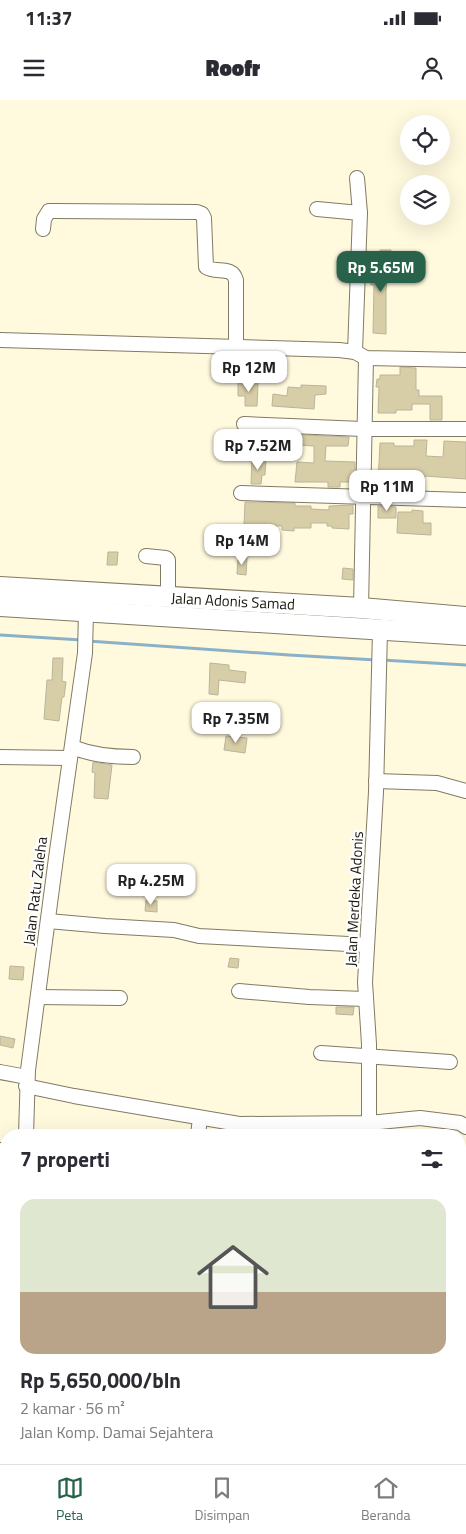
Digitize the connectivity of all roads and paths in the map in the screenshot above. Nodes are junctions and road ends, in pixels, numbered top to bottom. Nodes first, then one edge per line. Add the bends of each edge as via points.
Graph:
1 (357, 178) dead end
2 (318, 209) dead end
3 (360, 213) junction
4 (43, 229) dead end
5 (0, 340) edge
6 (236, 347) junction
7 (360, 355) junction
8 (466, 360) edge
9 (244, 424) dead end
10 (363, 429) junction
11 (466, 430) edge
12 (241, 493) dead end
13 (362, 497) junction
14 (466, 500) edge
15 (146, 556) dead end
16 (0, 587) edge
17 (168, 598) junction
18 (0, 606) edge
19 (361, 608) junction
20 (86, 620) junction
21 (465, 626) edge
22 (380, 639) junction
23 (71, 753) junction
24 (0, 757) edge
25 (133, 758) dead end
26 (376, 781) junction
27 (466, 791) edge
28 (48, 921) junction
29 (367, 945) junction
30 (239, 992) dead end
31 (38, 997) junction
32 (120, 998) dead end
33 (365, 999) junction
34 (321, 1053) dead end
35 (369, 1056) junction
36 (450, 1062) dead end
37 (0, 1072) edge
38 (27, 1082) junction
39 (200, 1118) junction
40 (369, 1123) junction
41 (466, 1127) edge
42 (26, 1129) edge
43 (199, 1129) edge

1 - 3 street
2 - 3 street
3 - 7 street
4 - 6 street via 49,211 202,214 206,266 235,274
5 - 6 street
6 - 7 street via 330,350
7 - 8 street
7 - 10 street
9 - 10 street
10 - 11 street
10 - 13 street
12 - 13 street
13 - 14 street
13 - 19 street
15 - 17 street via 168,560
16 - 17 highway, Jalan Adonis Samad
17 - 19 highway, Jalan Adonis Samad
18 - 20 highway
19 - 21 highway, Jalan Adonis Samad
20 - 22 highway
20 - 23 street, Jalan Ratu Zaleha via 86,653
21 - 22 highway
22 - 26 street, Jalan Merdeka Adonis
23 - 24 street
23 - 25 street
23 - 28 street, Jalan Ratu Zaleha
26 - 27 street via 438,783
26 - 29 street, Jalan Merdeka Adonis
28 - 29 street via 174,930 199,936
28 - 31 street, Jalan Ratu Zaleha
29 - 33 street, Jalan Merdeka Adonis
30 - 33 street
31 - 32 street
31 - 38 street, Jalan Ratu Zaleha
33 - 35 street, Jalan Merdeka Adonis
34 - 35 street
35 - 36 street
35 - 40 street, Jalan Merdeka Adonis
37 - 38 street
38 - 39 street
38 - 42 street, Jalan Ratu Zaleha
39 - 40 street via 239,1124
39 - 43 street
40 - 41 street via 420,1118 460,1123

